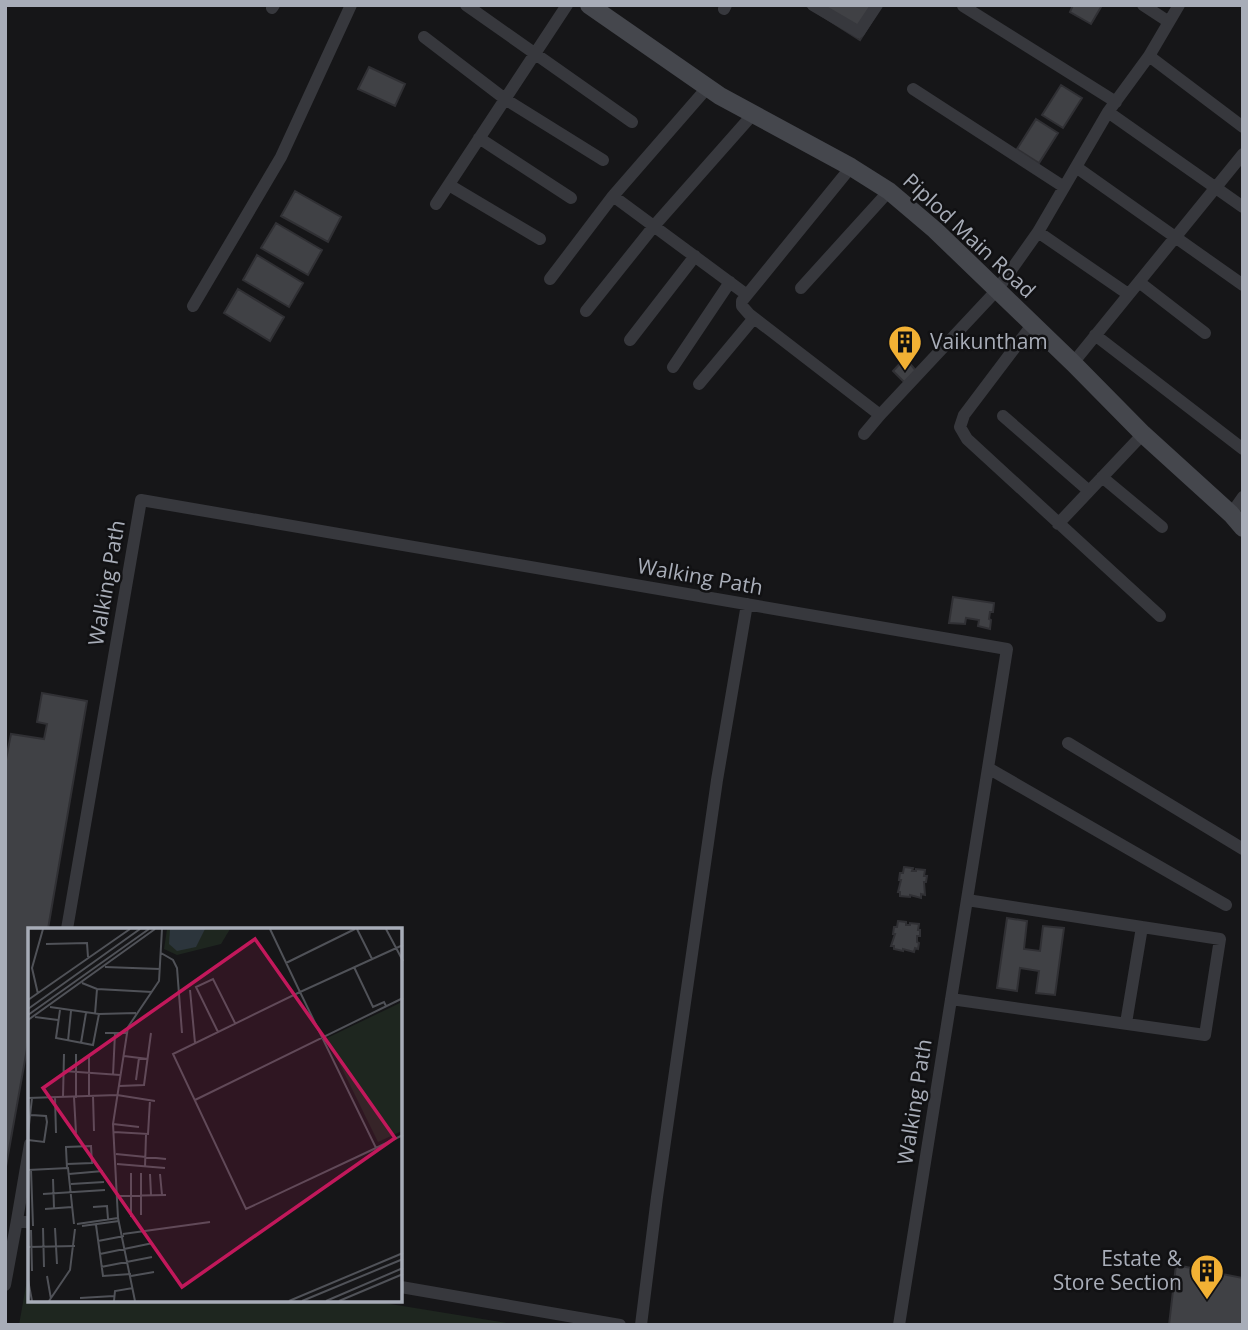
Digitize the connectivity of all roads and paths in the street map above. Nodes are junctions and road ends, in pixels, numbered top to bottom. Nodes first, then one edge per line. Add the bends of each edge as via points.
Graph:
1 (351, 5) edge
2 (466, 5) edge
3 (567, 5) edge
4 (589, 5) edge
5 (813, 5) edge
6 (877, 5) edge
7 (1143, 5) edge
8 (1180, 5) edge
9 (963, 6) edge
10 (1169, 22) junction
11 (424, 37) dead end
12 (535, 53) junction
13 (1149, 56) junction
14 (708, 88) junction
15 (913, 89) dead end
16 (505, 99) junction
17 (1112, 107) junction
18 (754, 113) junction
19 (632, 122) dead end
20 (1243, 127) edge
21 (479, 138) junction
22 (1243, 154) edge
23 (603, 160) dead end
24 (851, 167) junction
25 (1076, 167) junction
26 (449, 185) junction
27 (1064, 187) junction
28 (1216, 188) junction
29 (889, 191) junction
30 (613, 196) junction
31 (570, 198) dead end
32 (436, 205) dead end
33 (1243, 207) edge
34 (654, 226) junction
35 (1038, 232) junction
36 (1175, 238) junction
37 (540, 239) dead end
38 (695, 256) junction
39 (550, 279) dead end
40 (730, 282) junction
41 (1139, 282) junction
42 (1243, 285) edge
43 (801, 288) dead end
44 (997, 290) junction
45 (1128, 294) junction
46 (747, 295) junction
47 (193, 306) dead end
48 (586, 311) dead end
49 (754, 318) junction
50 (1032, 325) junction
51 (1205, 333) dead end
52 (1095, 335) junction
53 (630, 340) dead end
54 (1073, 363) junction
55 (673, 367) dead end
56 (699, 384) dead end
57 (880, 415) junction
58 (1003, 416) dead end
59 (864, 433) dead end
60 (1143, 434) junction
61 (1243, 449) edge
62 (1102, 477) junction
63 (1089, 491) junction
64 (1243, 497) edge
65 (1231, 514) junction
66 (1058, 524) junction
67 (1162, 527) dead end
68 (1243, 528) edge
69 (747, 604) junction
70 (1160, 616) dead end
71 (1068, 743) dead end
72 (988, 768) junction
73 (1243, 849) edge
74 (967, 900) junction
75 (1226, 905) dead end
76 (1142, 927) junction
77 (67, 928) edge
78 (951, 999) junction
79 (1126, 1023) junction
80 (28, 1166) edge
81 (23, 1221) edge
82 (5, 1285) edge
83 (402, 1287) edge
84 (620, 1325) edge
85 (641, 1325) edge
86 (899, 1325) edge

1 - 47 street via 281,157
2 - 12 street
3 - 12 street
4 - 14 street, Piplod Main Road
5 - 6 street via 859,32
7 - 10 street
8 - 10 street
9 - 17 street
10 - 13 street
11 - 16 street
12 - 16 street
12 - 19 street
13 - 17 street
13 - 20 street
14 - 18 street, Piplod Main Road
14 - 30 street
15 - 27 street
16 - 21 street
16 - 23 street
17 - 25 street
17 - 28 street
18 - 24 street, Piplod Main Road
18 - 34 street
21 - 26 street
21 - 31 street
22 - 28 street
24 - 29 street, Piplod Main Road
24 - 46 street
25 - 27 street
25 - 36 street
26 - 32 street
26 - 37 street
27 - 35 street
28 - 33 street
28 - 36 street
29 - 43 street
29 - 44 street, Piplod Main Road
30 - 34 street
30 - 39 street
34 - 38 street
34 - 48 street
35 - 44 street
35 - 45 street
36 - 41 street
36 - 42 street
38 - 40 street
38 - 53 street
40 - 46 street
40 - 55 street
41 - 45 street
41 - 51 street
44 - 50 street, Piplod Main Road
44 - 57 street
45 - 52 street
46 - 49 street via 742,306
49 - 56 street
49 - 57 street
50 - 54 street, Piplod Main Road
50 - 66 street via 964,415 960,427 967,439
52 - 54 street
52 - 61 street
54 - 60 street, Piplod Main Road
57 - 59 street
58 - 63 street
60 - 62 street
60 - 65 street, Piplod Main Road
62 - 63 street
62 - 67 street
63 - 66 street
64 - 65 street
65 - 68 street, Piplod Main Road
66 - 70 street
69 - 72 street, Walking Path via 1007,649
69 - 77 street, Walking Path via 141,500
69 - 85 street via 717,780
71 - 73 street
72 - 74 street, Walking Path
72 - 75 street
74 - 76 street
74 - 78 street, Walking Path
76 - 79 street
76 - 79 street via 1220,939 1205,1035
78 - 79 street
78 - 86 street, Walking Path
80 - 81 street
81 - 82 street
83 - 84 street

